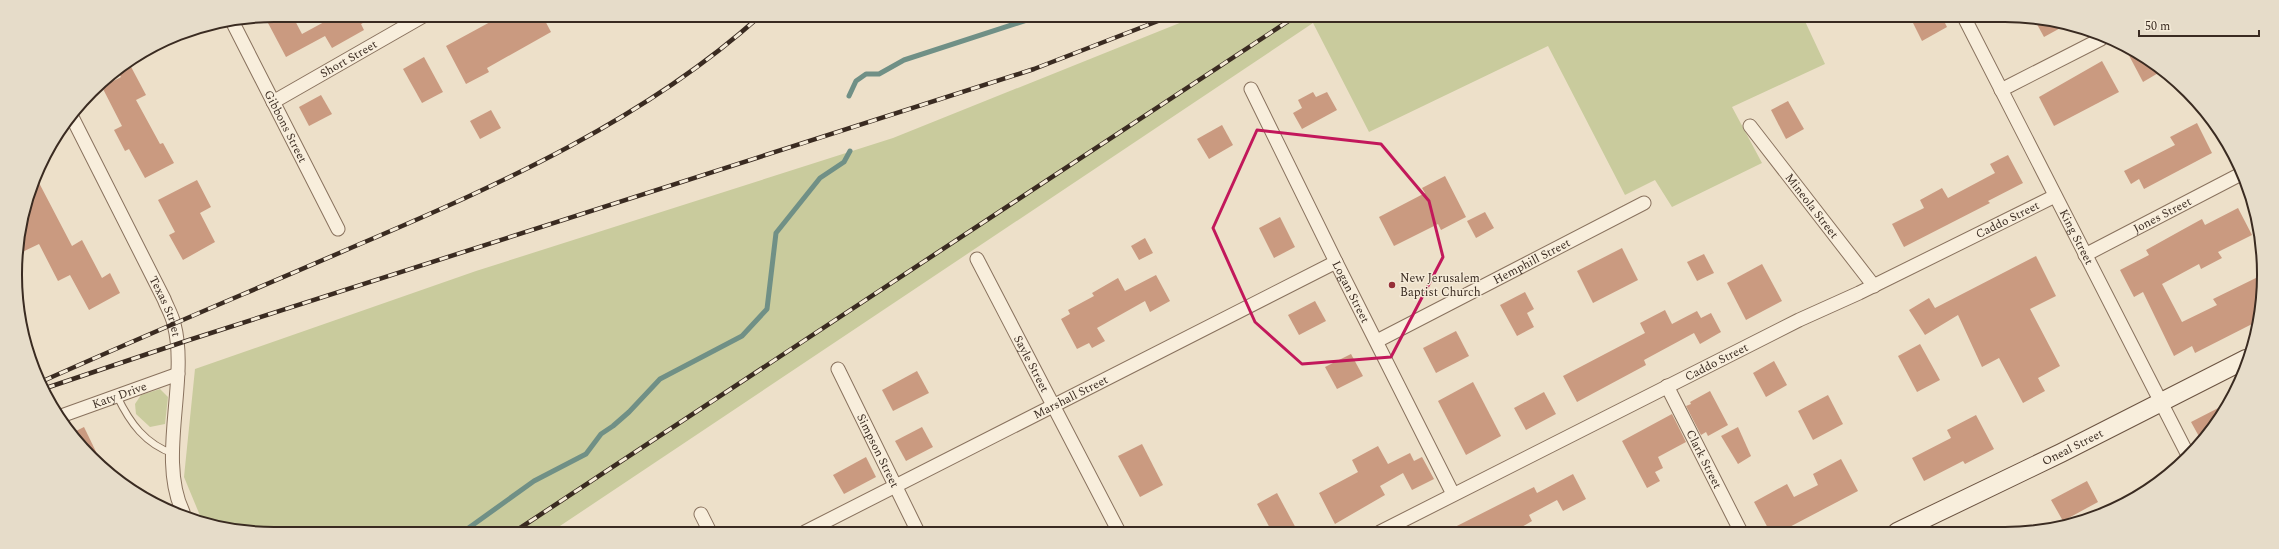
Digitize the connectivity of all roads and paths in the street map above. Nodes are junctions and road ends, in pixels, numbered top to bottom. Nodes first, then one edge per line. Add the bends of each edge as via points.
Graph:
1 (412, 22) edge
2 (1967, 22) edge
3 (234, 25) edge
4 (2098, 40) edge
5 (1251, 89) dead end
6 (2001, 90) junction
7 (273, 102) junction
8 (74, 121) edge
9 (1750, 126) dead end
10 (2237, 176) edge
11 (2055, 196) junction
12 (1644, 203) dead end
13 (338, 229) dead end
14 (2084, 255) junction
15 (977, 259) dead end
16 (1336, 262) junction
17 (1874, 286) junction
18 (1377, 341) junction
19 (2242, 361) edge
20 (838, 369) dead end
21 (178, 374) junction
22 (1667, 386) junction
23 (117, 396) junction
24 (2160, 403) junction
25 (1052, 406) junction
26 (65, 415) edge
27 (2185, 450) edge
28 (174, 454) junction
29 (894, 486) junction
30 (1453, 494) junction
31 (182, 510) edge
32 (701, 514) dead end
33 (708, 527) edge
34 (815, 527) edge
35 (915, 527) edge
36 (1116, 527) edge
37 (1390, 527) edge
38 (1738, 527) edge
39 (1907, 527) edge

1 - 7 street, Short Street
2 - 6 street, King Street
3 - 7 street, Gibbons Street
4 - 6 street
5 - 16 street, Logan Street
6 - 11 street, King Street
7 - 13 street, Gibbons Street
8 - 21 street, Texas Street via 172,318
9 - 17 street, Mineola Street
10 - 14 street, Jones Street
11 - 14 street, King Street
11 - 17 street, Caddo Street
12 - 18 street, Hemphill Street
14 - 24 street, King Street
15 - 25 street, Sayle Street
16 - 18 street, Logan Street
16 - 25 street, Marshall Street
17 - 22 street, Caddo Street via 1799,320
18 - 30 street, Logan Street
19 - 24 street, Oneal Street
20 - 29 street, Simpson Street
21 - 23 street, Katy Drive
21 - 28 street, Texas Street via 173,422
22 - 30 street, Caddo Street
22 - 38 street, Clark Street
23 - 26 street, Katy Drive
23 - 28 lane via 125,412 143,435 157,448
24 - 27 street, King Street
24 - 39 street, Oneal Street
25 - 29 street, Marshall Street
25 - 36 street, Sayle Street
28 - 31 street, Texas Street via 177,491
29 - 34 street, Marshall Street
29 - 35 street, Simpson Street
30 - 37 street, Caddo Street
32 - 33 street

